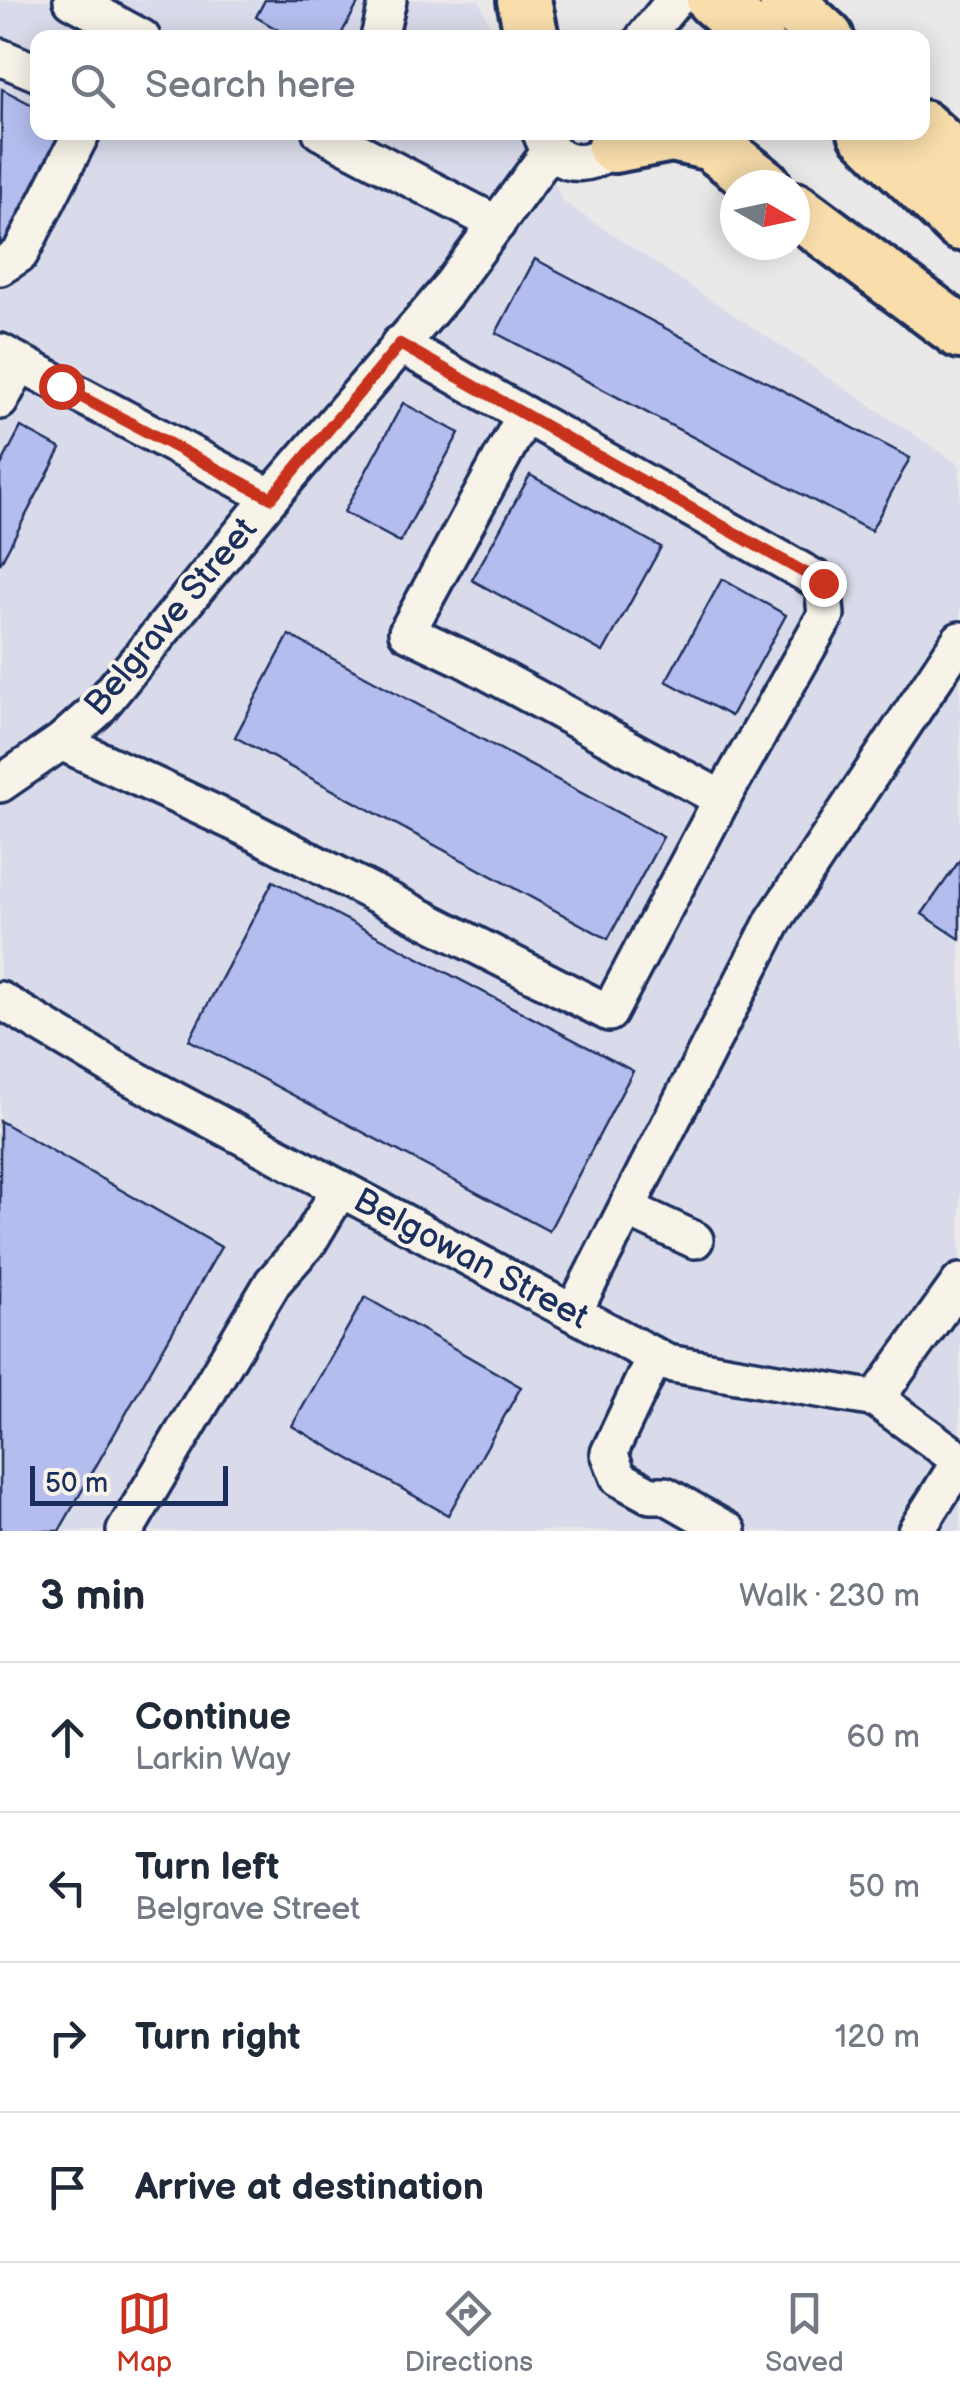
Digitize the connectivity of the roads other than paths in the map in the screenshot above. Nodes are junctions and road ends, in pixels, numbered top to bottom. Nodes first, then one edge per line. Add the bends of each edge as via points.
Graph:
1 (72, 0) edge
2 (388, 0) edge
3 (524, 0) edge
4 (674, 0) edge
5 (714, 0) edge
6 (786, 0) edge
7 (130, 26) edge
8 (380, 30) edge
9 (530, 30) edge
10 (650, 30) edge
11 (748, 30) edge
12 (818, 30) edge
13 (0, 56) edge
14 (30, 69) edge
15 (930, 121) edge
16 (930, 134) edge
17 (78, 140) edge
18 (336, 140) edge
19 (616, 140) edge
20 (693, 140) edge
21 (873, 140) edge
22 (545, 142) edge
23 (960, 143) edge
24 (960, 162) edge
25 (744, 170) edge
26 (810, 220) edge
27 (497, 224) junction
28 (960, 224) edge
29 (0, 266) edge
30 (960, 332) edge
31 (400, 344) junction
32 (10, 357) edge
33 (0, 401) edge
34 (525, 415) junction
35 (271, 498) junction
36 (960, 640) edge
37 (61, 742) junction
38 (0, 784) edge
39 (722, 800) junction
40 (0, 1000) edge
41 (340, 1189) junction
42 (628, 1209) junction
43 (696, 1240) dead end
44 (960, 1282) edge
45 (573, 1313) junction
46 (655, 1356) junction
47 (876, 1398) junction
48 (960, 1460) edge
49 (125, 1531) edge
50 (728, 1531) edge
51 (916, 1531) edge

1 - 7 street
2 - 8 street
3 - 9 highway
4 - 10 street
5 - 11 highway
6 - 12 highway
13 - 14 street
15 - 23 highway
16 - 24 highway
17 - 29 street via 20,254
18 - 27 street
19 - 22 street via 605,155 582,164 560,158
20 - 25 highway via 710,144
21 - 28 highway
22 - 27 street, Belgrave Street
26 - 30 highway
27 - 31 street, Belgrave Street
31 - 34 street
31 - 35 street, Belgrave Street
32 - 33 street
32 - 35 street
34 - 39 street via 823,583 826,616
34 - 39 street via 407,632
35 - 37 street, Belgrave Street via 97,710
36 - 42 street via 774,920
37 - 38 street, Belgrave Street
37 - 39 street via 610,1012
40 - 41 street, Belgowan Street
41 - 45 street, Belgowan Street
41 - 49 street via 273,1282
42 - 43 street
42 - 45 street
44 - 47 street
45 - 46 street, Belgowan Street
46 - 47 street, Belgowan Street
46 - 50 street via 609,1453
47 - 48 street, Belgowan Street
48 - 51 street

